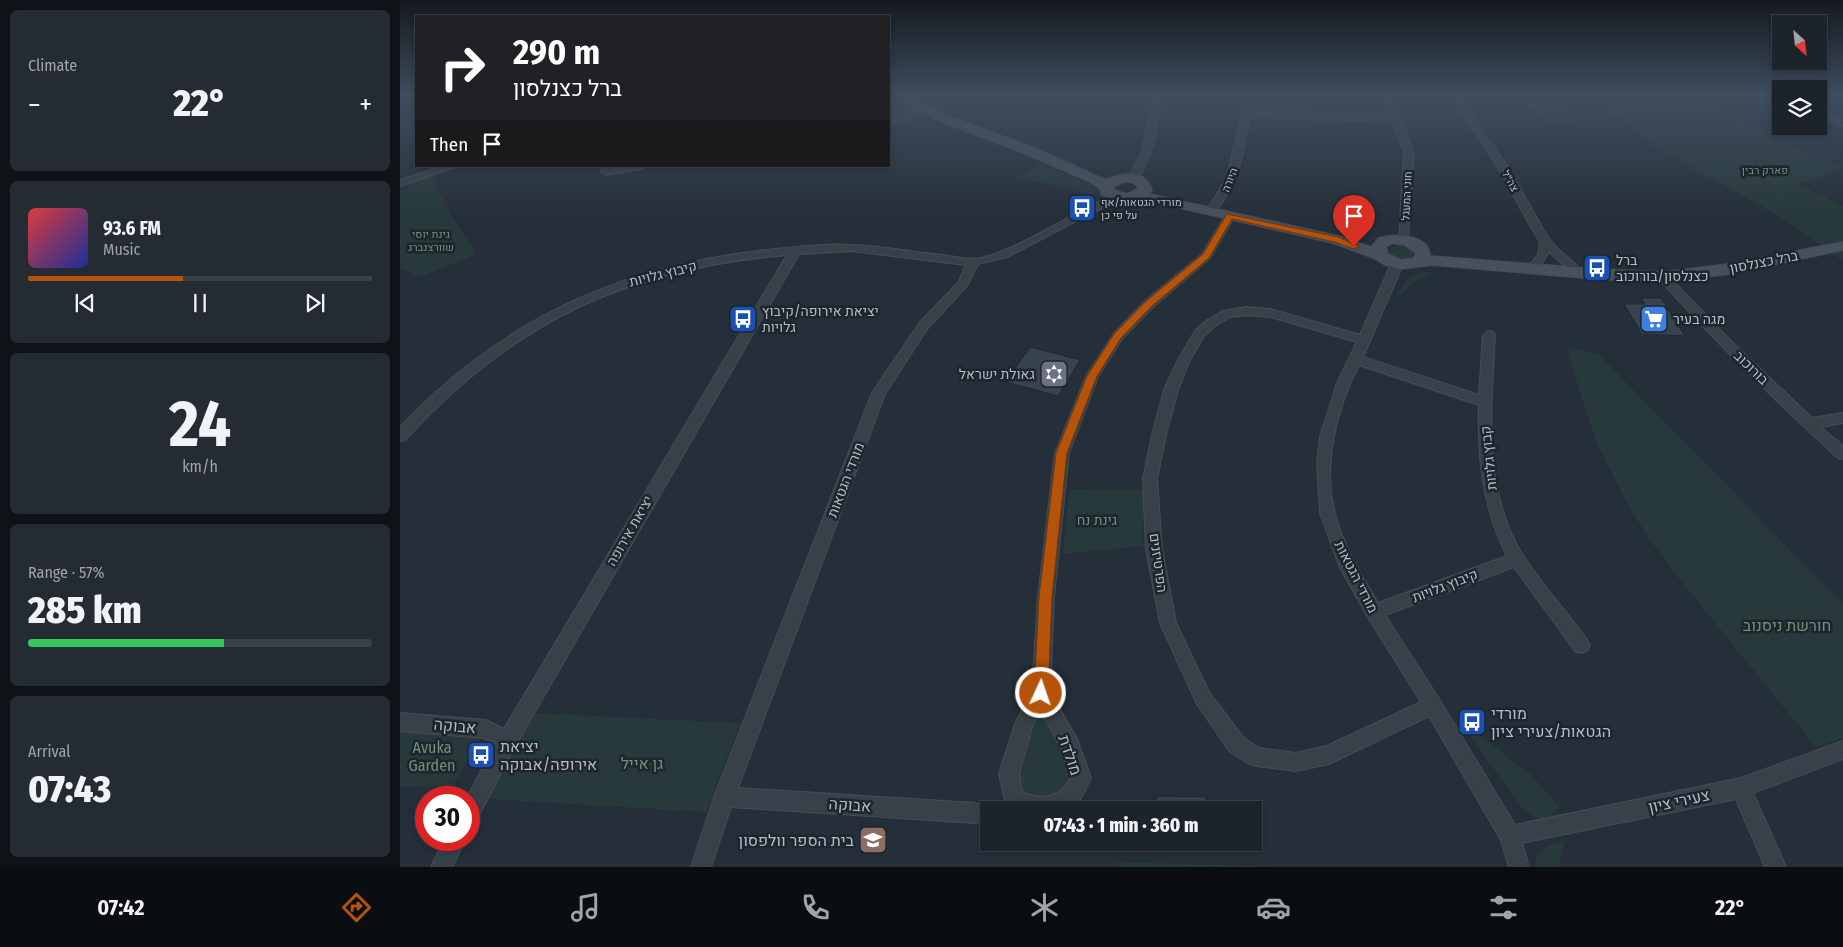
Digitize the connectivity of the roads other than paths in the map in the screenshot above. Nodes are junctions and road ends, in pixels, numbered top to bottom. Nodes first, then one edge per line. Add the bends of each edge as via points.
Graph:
1 (996, 137) edge
2 (1150, 137) edge
3 (1242, 137) edge
4 (1403, 137) edge
5 (1483, 137) edge
6 (1068, 166) junction
7 (451, 167) edge
8 (606, 167) edge
9 (635, 167) edge
10 (1118, 178) junction
11 (1139, 182) junction
12 (400, 183) edge
13 (1111, 192) junction
14 (1133, 198) junction
15 (1180, 204) junction
16 (1210, 211) junction
17 (1230, 216) junction
18 (1338, 240) junction
19 (1404, 240) junction
20 (1384, 241) junction
21 (1545, 243) junction
22 (1843, 246) edge
23 (795, 251) junction
24 (1421, 255) junction
25 (1381, 256) junction
26 (974, 262) junction
27 (1397, 264) junction
28 (1534, 267) junction
29 (1578, 272) junction
30 (1663, 277) junction
31 (1489, 335) dead end
32 (1364, 340) junction
33 (1356, 359) junction
34 (1485, 402) junction
35 (1843, 418) edge
36 (1809, 424) junction
37 (400, 436) edge
38 (1843, 454) edge
39 (1517, 558) junction
40 (1374, 612) junction
41 (1581, 645) dead end
42 (1041, 693) junction
43 (1433, 705) junction
44 (400, 722) edge
45 (507, 741) junction
46 (1843, 750) edge
47 (1741, 788) junction
48 (480, 793) edge
49 (724, 797) junction
50 (975, 813) dead end
51 (1510, 836) junction
52 (449, 851) edge
53 (441, 867) edge
54 (701, 867) edge
55 (1518, 867) edge
56 (1776, 867) edge

1 - 6 street
2 - 11 street
3 - 16 street, היורה via 1226,192
4 - 19 street, חוני המעגל via 1409,153
5 - 21 street, צה"ל
6 - 10 street
6 - 13 street via 1100,181
7 - 12 street
8 - 9 street via 606,172
10 - 11 street
10 - 13 street via 1110,182
11 - 14 street via 1143,193
11 - 15 street via 1153,193
13 - 14 street
13 - 26 street via 1003,255
14 - 15 street
15 - 16 street
16 - 17 street
17 - 18 street
17 - 42 street, מולדת via 1206,256 1149,304 1118,336 1085,393 1062,453 1046,597
18 - 20 street
18 - 25 street
19 - 20 street
19 - 24 street, ברל כצנלסון via 1414,244
20 - 25 street via 1378,250
21 - 28 street via 1543,256
21 - 29 street, צה"ל
22 - 30 street, ברל כצנלסון via 1729,269
23 - 26 street, קיבוץ גלויות via 851,248
23 - 37 street, קיבוץ גלויות via 658,273 584,300 467,371
23 - 45 street, יציאת אירופה
24 - 27 street, ברל כצנלסון via 1410,265
24 - 28 street, ברל כצנלסון
25 - 27 street
26 - 49 street, מורדי הגטאות via 963,284 923,326 879,393
27 - 32 street, מורדי הגטאות
28 - 29 street, ברל כצנלסון
29 - 30 street, ברל כצנלסון
30 - 36 street, בורוכוב via 1716,334
31 - 34 street, קבוץ גלויות
32 - 33 street, מורדי הגטאות
32 - 43 street, הפרטיזנים via 1270,313 1246,311 1227,314 1199,334 1172,390 1158,435 1150,480 1156,559 1168,623 1203,698 1237,745 1256,757 1296,762 1329,755
33 - 34 street
33 - 40 street, מורדי הגטאות via 1343,383 1327,437 1324,485 1327,512 1346,563
34 - 39 street, קבוץ גלויות via 1489,480 1500,523
35 - 36 street
36 - 38 street, בורוכוב
39 - 40 street, קיבוץ גלויות
39 - 41 street, קבוץ גלויות
40 - 43 street, מורדי הגטאות
42 - 42 street, מולדת via 1024,724 1009,774 1013,798 1039,808 1058,804 1074,794 1081,778 1070,746
43 - 51 street, מורדי הגטאות
44 - 45 street, אבוקה via 486,729
45 - 48 street, יציאת אירופה
46 - 47 street, צעירי ציון
47 - 51 street, צעירי ציון
47 - 56 street
49 - 50 street, אבוקה
49 - 54 street, מורדי הגטאות
51 - 55 street, מורדי הגטאות
52 - 53 street

